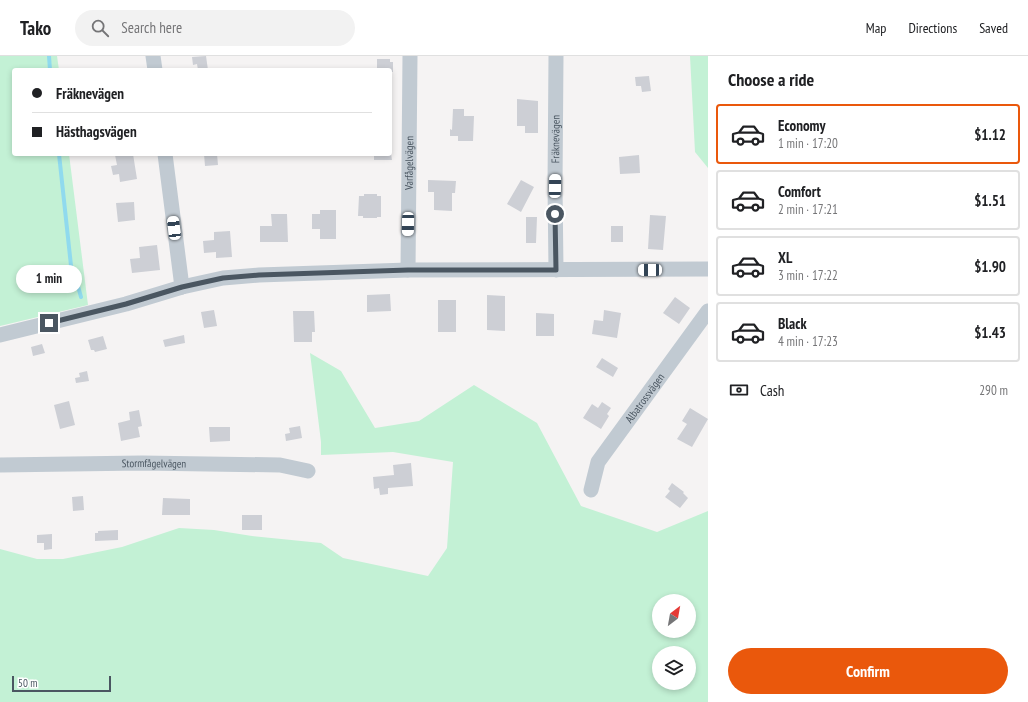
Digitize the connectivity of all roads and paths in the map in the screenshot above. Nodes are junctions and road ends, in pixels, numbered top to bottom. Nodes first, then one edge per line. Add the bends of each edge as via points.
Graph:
1 (153, 56) edge
2 (410, 56) edge
3 (556, 56) edge
4 (155, 68) edge
5 (165, 156) edge
6 (708, 269) edge
7 (408, 270) junction
8 (556, 270) junction
9 (182, 287) junction
10 (708, 311) edge
11 (0, 335) edge
12 (0, 465) edge
13 (308, 471) dead end
14 (591, 490) dead end

1 - 4 street
2 - 7 street, Varfågelvägen
3 - 8 street, Fräknevägen
5 - 9 street
6 - 8 street
7 - 8 street
7 - 9 street via 259,275 223,278
9 - 11 street via 126,304
10 - 14 street, Albatrossvägen via 598,462
12 - 13 street, Stormfågelvägen via 280,465

